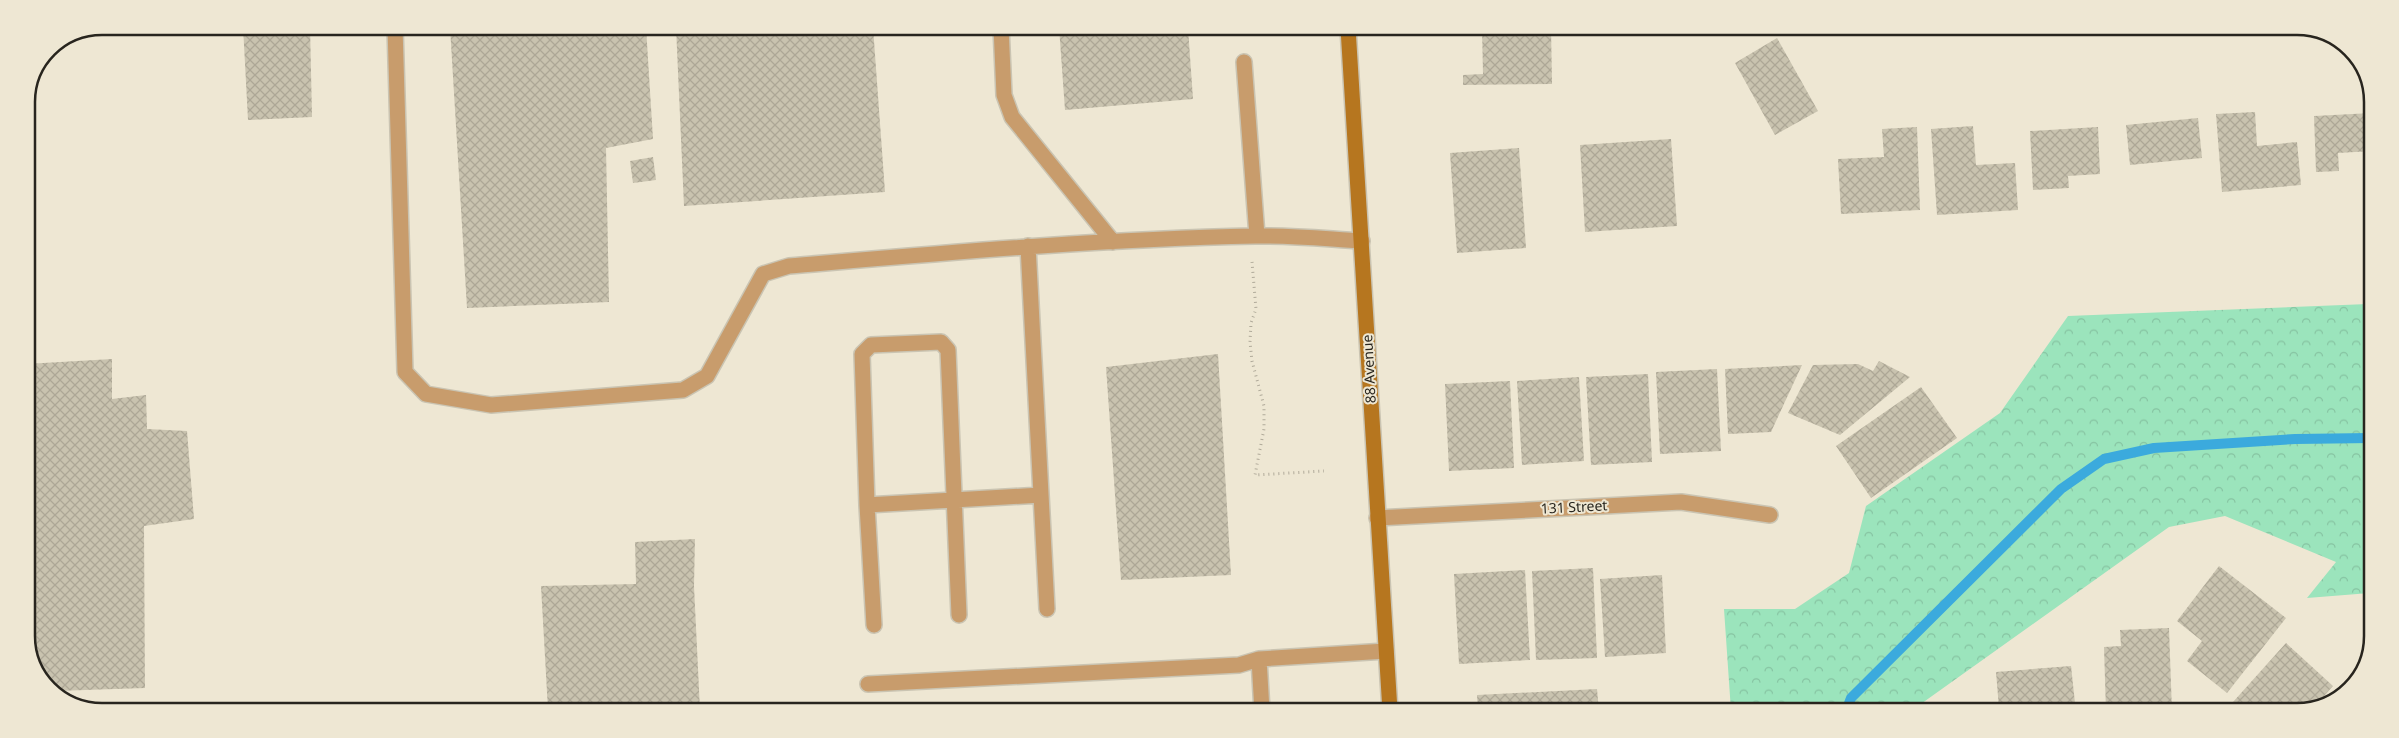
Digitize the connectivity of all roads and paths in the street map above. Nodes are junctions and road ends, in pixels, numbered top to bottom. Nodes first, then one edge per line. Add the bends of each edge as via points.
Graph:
1 (395, 35) edge
2 (1001, 35) edge
3 (1348, 35) edge
4 (1244, 62) dead end
5 (1253, 236) junction
6 (1362, 241) junction
7 (1113, 242) junction
8 (1028, 246) junction
9 (1324, 471) dead end
10 (1041, 495) junction
11 (954, 500) junction
12 (867, 505) junction
13 (1770, 515) dead end
14 (1377, 518) junction
15 (1047, 609) dead end
16 (959, 615) dead end
17 (874, 625) dead end
18 (1386, 651) junction
19 (1259, 659) junction
20 (868, 684) dead end
21 (1262, 703) edge
22 (1389, 703) edge

1 - 8 street via 405,372 426,394 491,405 683,390 706,376 763,274 789,266
2 - 7 street via 1004,95 1012,117
3 - 6 main road, 88 Avenue
4 - 5 street
5 - 6 street
5 - 7 street
5 - 9 path via 1256,309 1250,342 1264,406 1264,429 1255,475
6 - 14 main road, 88 Avenue
7 - 8 street
8 - 10 street
10 - 11 street
10 - 15 street
11 - 12 street
11 - 12 street via 948,350 941,342 872,345 862,354
11 - 16 street
12 - 17 street
13 - 14 street, 131 Street via 1681,502
14 - 18 main road, 88 Avenue
18 - 19 street
18 - 22 main road, 88 Avenue
19 - 20 street via 1238,665
19 - 21 street

